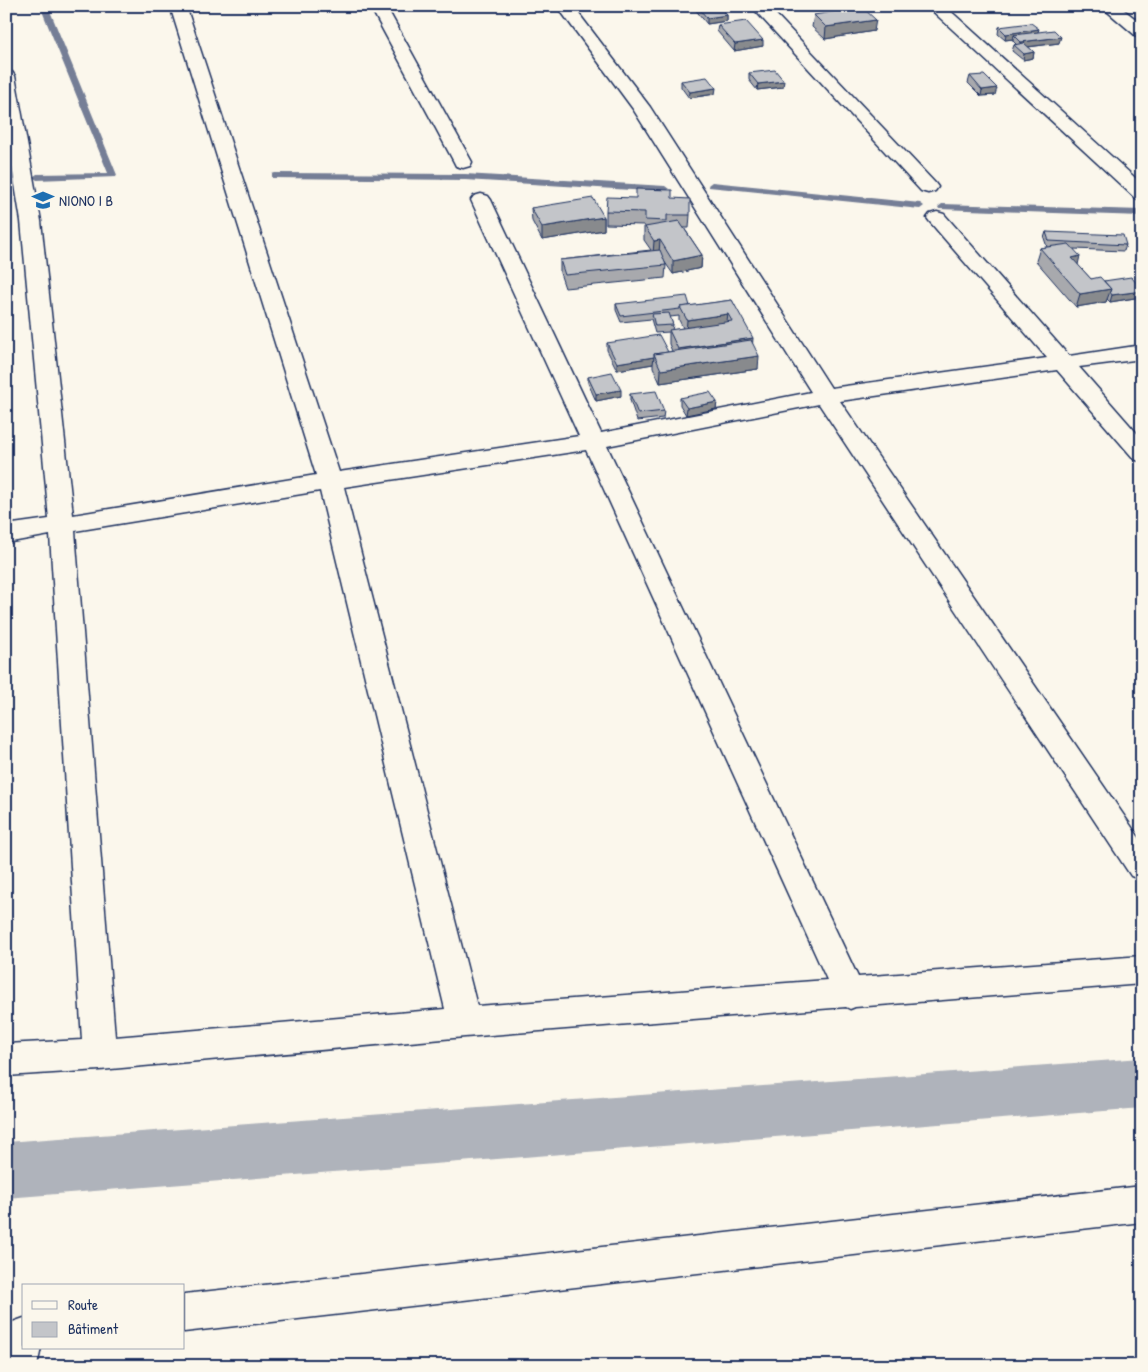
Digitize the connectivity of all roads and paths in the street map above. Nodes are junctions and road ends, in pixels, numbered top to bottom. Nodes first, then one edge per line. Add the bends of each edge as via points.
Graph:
1 (178, 6) edge
2 (378, 6) edge
3 (565, 6) edge
4 (759, 6) edge
5 (935, 6) edge
6 (1108, 6) edge
7 (1142, 32) edge
8 (6, 76) edge
9 (462, 162) dead end
10 (928, 187) dead end
11 (1142, 194) edge
12 (481, 200) dead end
13 (937, 218) dead end
14 (1142, 352) edge
15 (1062, 363) junction
16 (825, 396) junction
17 (592, 442) junction
18 (1142, 454) edge
19 (330, 482) junction
20 (62, 526) junction
21 (6, 534) edge
22 (1142, 867) edge
23 (1142, 970) edge
24 (850, 994) junction
25 (465, 1022) junction
26 (100, 1054) junction
27 (6, 1060) edge
28 (1142, 1204) edge
29 (185, 1313) edge
30 (6, 1332) edge
31 (22, 1332) edge
32 (22, 1347) edge
33 (18, 1366) edge

1 - 19 street
2 - 9 street
3 - 16 street via 641,106
4 - 10 street
5 - 11 street
6 - 7 street
8 - 20 street via 31,222
12 - 17 street
13 - 15 street
14 - 15 street
15 - 16 street
15 - 18 street
16 - 17 street
16 - 22 street
17 - 19 street
17 - 24 street
19 - 20 street
19 - 25 street
20 - 21 street
20 - 26 street
23 - 24 street
24 - 25 street
25 - 26 street
26 - 27 street
28 - 29 street
30 - 31 street
32 - 33 street

